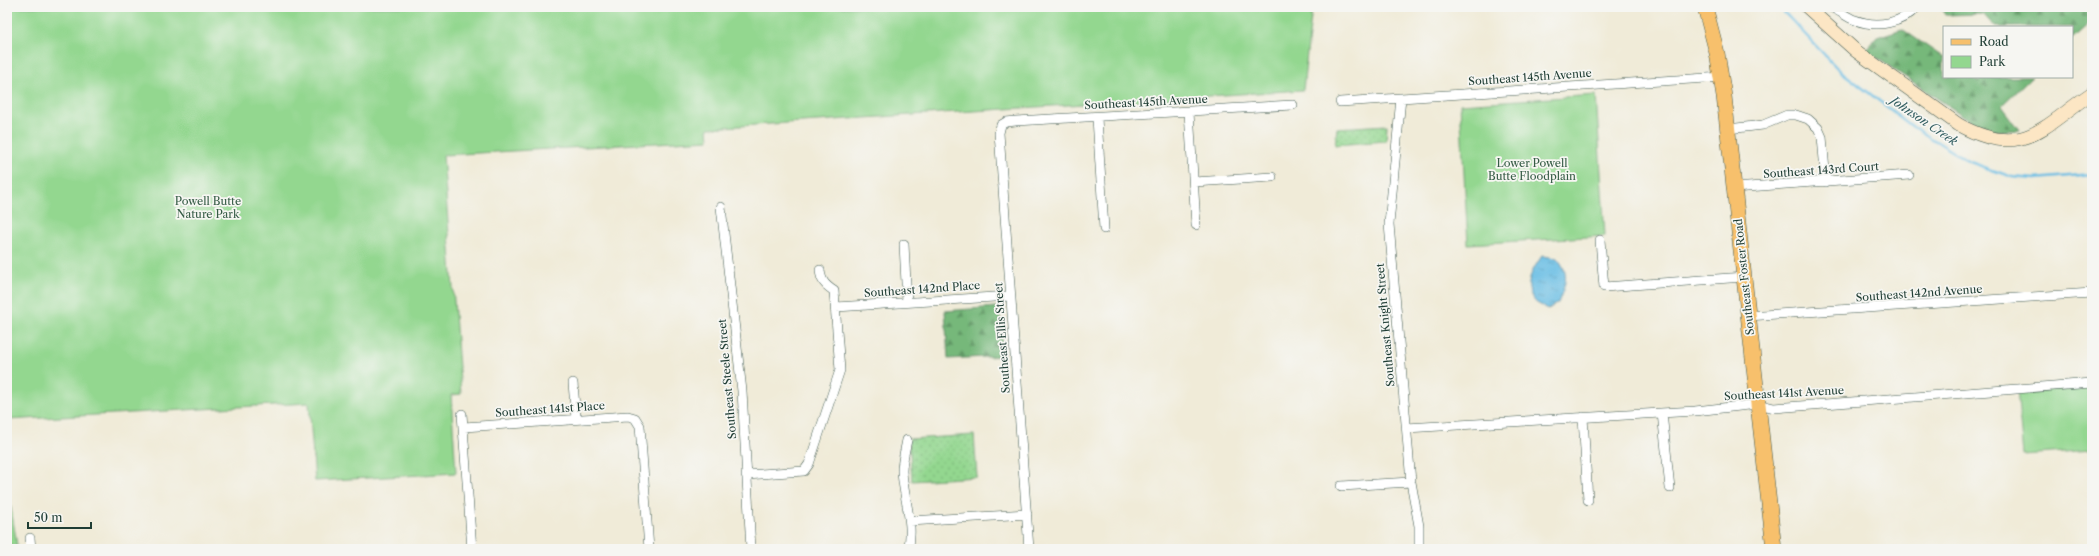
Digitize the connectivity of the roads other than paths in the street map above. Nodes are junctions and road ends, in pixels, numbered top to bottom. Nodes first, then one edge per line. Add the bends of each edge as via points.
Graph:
1 (1705, 7) edge
2 (1830, 7) edge
3 (1813, 9) edge
4 (1915, 9) edge
5 (1722, 77) junction
6 (2092, 93) edge
7 (1401, 98) junction
8 (1340, 102) dead end
9 (1293, 105) dead end
10 (1190, 112) junction
11 (1097, 118) junction
12 (1001, 125) joint
13 (1728, 129) junction
14 (1909, 175) dead end
15 (1272, 177) dead end
16 (1194, 182) junction
17 (1826, 182) junction
18 (1734, 188) junction
19 (721, 207) dead end
20 (1196, 226) dead end
21 (1104, 229) dead end
22 (1600, 240) dead end
23 (904, 244) dead end
24 (820, 270) dead end
25 (1744, 277) junction
26 (2092, 293) edge
27 (1010, 296) junction
28 (907, 302) junction
29 (836, 307) junction
30 (1748, 316) junction
31 (573, 383) dead end
32 (2092, 383) edge
33 (1758, 404) junction
34 (1662, 412) junction
35 (462, 414) dead end
36 (1583, 417) junction
37 (576, 419) junction
38 (464, 427) junction
39 (1406, 428) junction
40 (907, 440) dead end
41 (746, 475) junction
42 (1411, 482) junction
43 (1340, 486) dead end
44 (1670, 488) dead end
45 (1588, 500) dead end
46 (1027, 514) junction
47 (910, 521) junction
48 (30, 538) dead end
49 (31, 549) edge
50 (472, 549) edge
51 (649, 549) edge
52 (751, 549) edge
53 (908, 549) edge
54 (1029, 549) edge
55 (1420, 549) edge
56 (1774, 549) edge

1 - 5 main road, Southeast Foster Road
2 - 4 street via 1856,20 1875,24 1895,21
3 - 6 street via 1856,51 1958,125 1989,138 2007,141 2034,135
5 - 7 street, Southeast 145th Avenue
5 - 13 main road, Southeast Foster Road
7 - 8 street, Southeast 145th Avenue
7 - 39 street, Southeast Knight Street via 1389,224
9 - 10 street, Southeast 145th Avenue
10 - 11 street, Southeast 145th Avenue
10 - 16 street
11 - 12 street, Southeast 145th Avenue via 1011,122
11 - 21 street
12 - 27 street, Southeast Ellis Street via 999,133
13 - 17 street via 1763,125 1787,115 1808,119 1818,128 1822,137
13 - 18 main road, Southeast Foster Road
14 - 17 street, Southeast 143rd Court
15 - 16 street
16 - 20 street
17 - 18 street, Southeast 143rd Court
18 - 25 main road, Southeast Foster Road
19 - 41 street, Southeast Steele Street via 742,391
22 - 25 street via 1604,287
23 - 28 street
24 - 29 street via 824,284 834,292
25 - 30 main road, Southeast Foster Road
26 - 30 street, Southeast 142nd Avenue
27 - 28 street, Southeast 142nd Place
27 - 46 street, Southeast Ellis Street
28 - 29 street, Southeast 142nd Place
29 - 41 street via 839,379 809,464 804,471
30 - 33 main road, Southeast Foster Road
31 - 37 street
32 - 33 street, Southeast 141st Avenue via 1774,408
33 - 34 street, Southeast 141st Avenue
33 - 56 main road, Southeast Foster Road
34 - 36 street, Southeast 141st Avenue
34 - 44 street
35 - 38 street
36 - 39 street, Southeast 141st Avenue
36 - 45 street
37 - 38 street, Southeast 141st Place
37 - 51 street, Southeast 141st Place via 628,416 637,419 640,426
38 - 50 street
39 - 42 street, Southeast Knight Street
40 - 47 street via 902,471
41 - 52 street, Southeast Steele Street
42 - 43 street
42 - 55 street, Southeast Knight Street via 1419,526
46 - 47 street
46 - 54 street, Southeast Ellis Street
47 - 53 street
48 - 49 street

